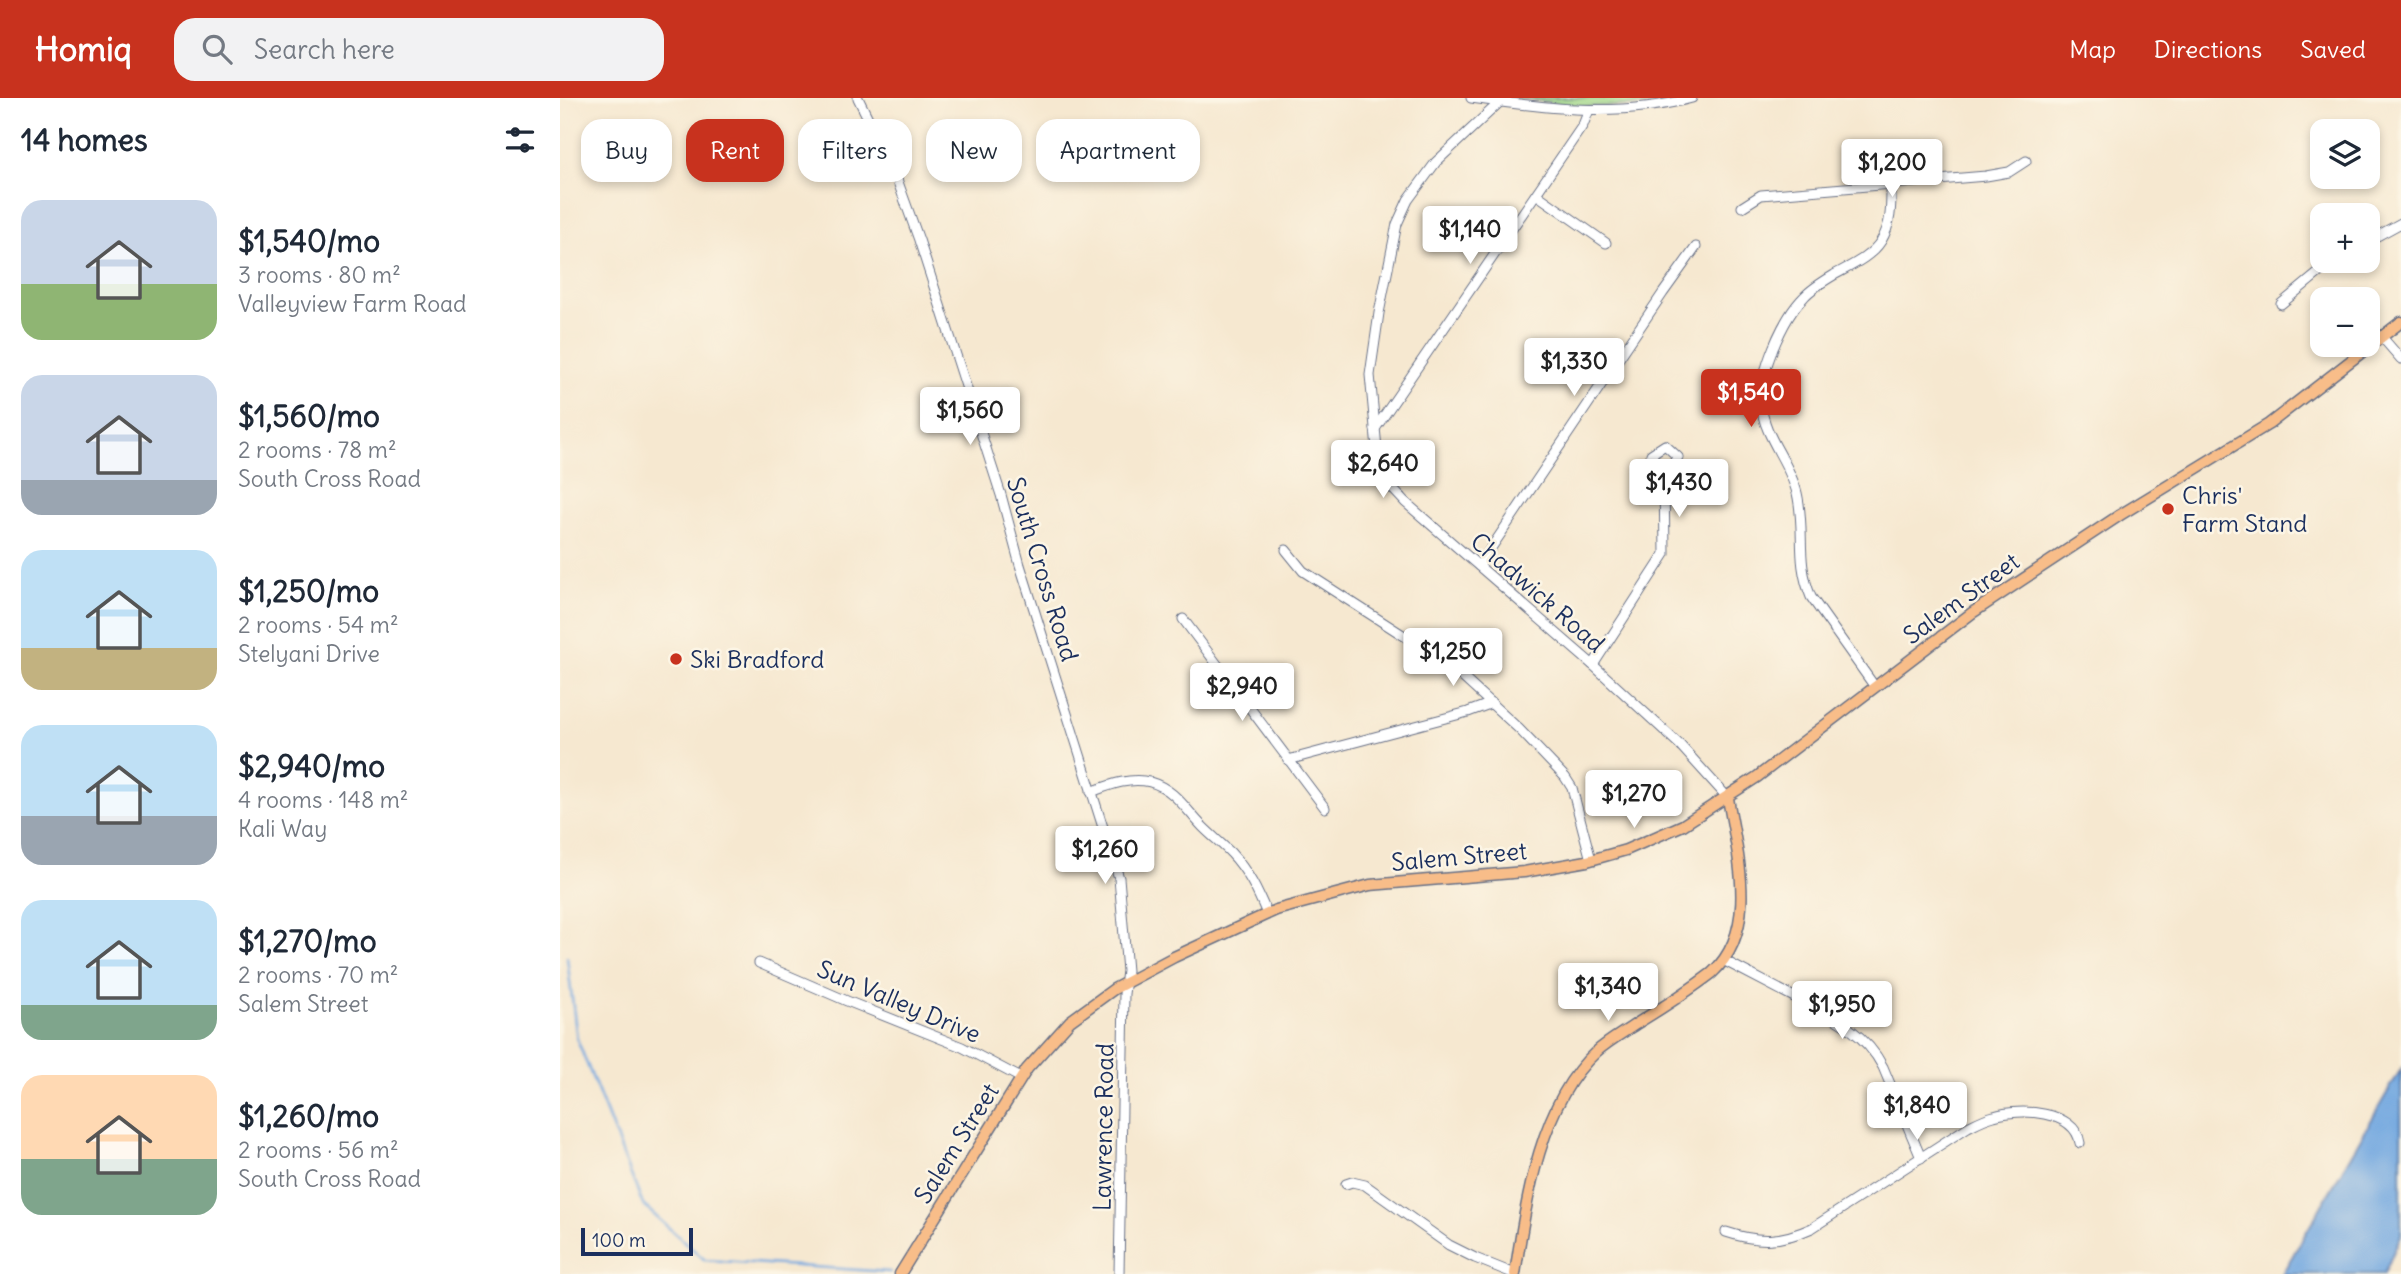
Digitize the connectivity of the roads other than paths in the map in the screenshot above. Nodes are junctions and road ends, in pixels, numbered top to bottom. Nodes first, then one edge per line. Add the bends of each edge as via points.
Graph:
1 (858, 98) edge
2 (1471, 98) edge
3 (1692, 98) edge
4 (1501, 100) edge
5 (1589, 110) junction
6 (2026, 161) dead end
7 (1891, 184) junction
8 (1536, 194) junction
9 (1742, 207) dead end
10 (2401, 223) edge
11 (2380, 234) edge
12 (1606, 243) dead end
13 (1696, 247) dead end
14 (2318, 273) edge
15 (2281, 304) dead end
16 (2401, 322) edge
17 (2381, 336) junction
18 (2401, 359) edge
19 (1375, 429) junction
20 (1664, 475) dead end
21 (1286, 550) dead end
22 (1479, 566) junction
23 (1183, 619) dead end
24 (1593, 666) junction
25 (1875, 687) junction
26 (1492, 703) junction
27 (1288, 760) junction
28 (1091, 792) junction
29 (1728, 798) junction
30 (1325, 808) dead end
31 (1591, 860) junction
32 (1267, 914) junction
33 (1725, 961) junction
34 (759, 963) dead end
35 (1126, 981) junction
36 (1021, 1078) junction
37 (2080, 1143) dead end
38 (1921, 1157) junction
39 (1346, 1184) dead end
40 (1726, 1232) dead end
41 (900, 1274) edge
42 (1119, 1274) edge
43 (1515, 1274) edge

1 - 28 street, South Cross Road via 906,203
2 - 4 street
3 - 5 street via 1629,110
4 - 5 street
4 - 19 street, Chadwick Road via 1436,162 1400,216 1372,355
5 - 8 street
6 - 7 street via 2009,172
7 - 9 street via 1761,195
7 - 25 street via 1891,210 1882,240 1804,297 1768,361 1761,392 1763,420 1797,492 1801,565 1807,587
8 - 12 street
8 - 19 street
10 - 11 street
13 - 22 street
14 - 15 street
16 - 17 main road, Salem Street
17 - 18 street
17 - 25 main road, Salem Street via 2269,424 2012,585
19 - 22 street, Chadwick Road via 1378,459 1390,486
20 - 24 street via 1665,554
21 - 26 street via 1303,570 1430,651
22 - 24 street, Chadwick Road
23 - 27 street
24 - 29 street, Chadwick Road
25 - 29 main road, Salem Street
26 - 27 street
26 - 31 street via 1572,788
27 - 30 street
28 - 32 street via 1135,780 1172,793 1234,856 1256,887
28 - 35 street, South Cross Road via 1119,878
29 - 31 main road, Salem Street via 1683,825
29 - 33 main road via 1742,896 1735,940
31 - 32 main road, Salem Street via 1524,872 1370,885
32 - 35 main road, Salem Street
33 - 38 street via 1837,1019 1863,1039 1883,1067
33 - 43 main road via 1690,990 1598,1050 1571,1080 1533,1172
34 - 36 street, Sun Valley Drive via 962,1046
35 - 36 main road, Salem Street via 1070,1021
35 - 42 street, Lawrence Road
36 - 41 main road, Salem Street
37 - 38 street via 2076,1129 2065,1121 2018,1112 1982,1120
38 - 40 street via 1795,1236 1769,1240
39 - 43 street via 1365,1185 1449,1244

